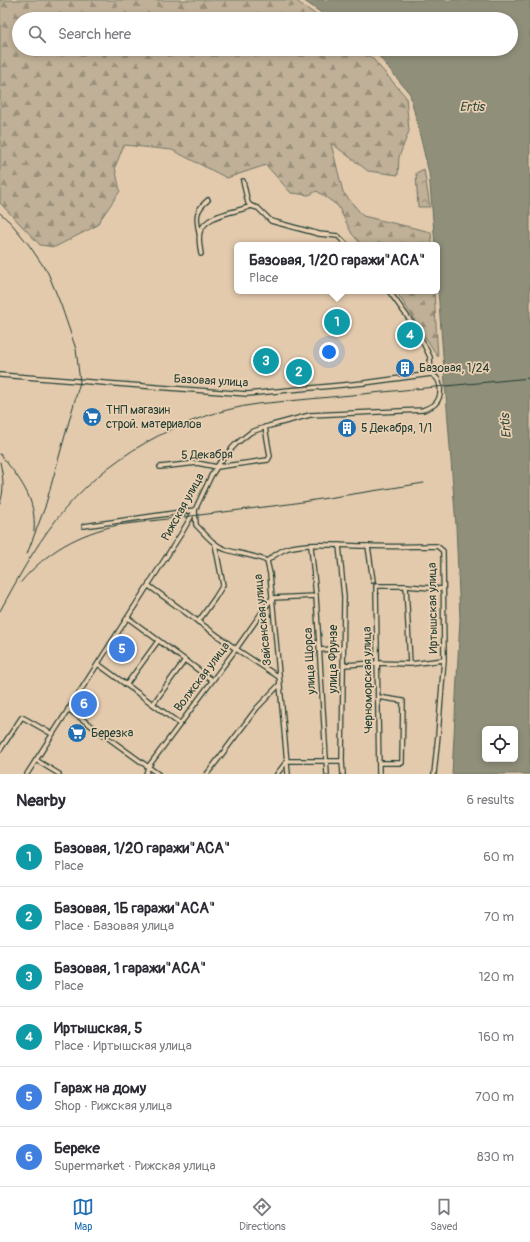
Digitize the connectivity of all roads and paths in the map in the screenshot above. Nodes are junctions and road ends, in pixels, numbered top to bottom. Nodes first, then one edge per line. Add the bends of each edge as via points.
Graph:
1 (243, 181) dead end
2 (208, 200) dead end
3 (251, 206) junction
4 (199, 233) junction
5 (344, 242) edge
6 (200, 254) dead end
7 (391, 294) edge
8 (431, 374) junction
9 (0, 375) edge
10 (265, 427) junction
11 (160, 467) dead end
12 (217, 467) junction
13 (195, 510) junction
14 (84, 526) dead end
15 (215, 544) junction
16 (339, 545) junction
17 (311, 546) junction
18 (368, 546) junction
19 (266, 561) junction
20 (373, 581) dead end
21 (149, 586) junction
22 (406, 586) junction
23 (443, 589) junction
24 (316, 596) junction
25 (272, 598) junction
26 (128, 618) junction
27 (198, 622) junction
28 (158, 640) junction
29 (343, 648) junction
30 (236, 649) junction
31 (320, 650) junction
32 (185, 660) junction
33 (444, 660) junction
34 (376, 663) junction
35 (98, 664) junction
36 (410, 664) junction
37 (344, 665) junction
38 (279, 677) junction
39 (212, 680) junction
40 (126, 685) junction
41 (280, 685) junction
42 (378, 697) junction
43 (153, 704) junction
44 (68, 709) junction
45 (180, 724) junction
46 (52, 734) junction
47 (0, 750) edge
48 (36, 760) junction
49 (287, 761) junction
50 (342, 761) junction
51 (326, 762) junction
52 (379, 763) junction
53 (148, 767) junction
54 (27, 774) edge
55 (59, 774) edge
56 (146, 774) edge
57 (158, 774) edge
58 (207, 774) edge
59 (277, 774) edge
60 (288, 774) edge
61 (328, 774) edge
62 (343, 774) edge
63 (380, 774) edge
64 (434, 774) edge

1 - 3 street
2 - 4 street via 199,208
3 - 4 street via 210,220
3 - 5 street via 258,208 271,221 319,234 338,236
4 - 6 street
7 - 8 street via 417,330 430,357
8 - 9 street, Базовая улица via 248,394
8 - 10 street, Рижская улица via 435,375 440,394 435,404 423,410 310,415
10 - 12 street, Рижская улица via 251,432 236,444
10 - 12 street, 5 Декабря via 270,456 268,460
11 - 12 street, 5 Декабря via 197,463
12 - 13 street, Рижская улица
13 - 14 street
13 - 15 street, Зайсанская улица via 196,525
13 - 21 street, Рижская улица
15 - 19 street, Зайсанская улица via 226,550
15 - 27 street via 223,585
16 - 17 street, Иртышская улица
16 - 18 street, Иртышская улица
16 - 29 street, улица Фрунзе via 344,597
17 - 19 street, Иртышская улица via 289,548
17 - 24 street, улица Щорса
18 - 20 street
18 - 23 street, Иртышская улица via 436,546 443,551
19 - 25 street, Зайсанская улица
21 - 26 street, Рижская улица
21 - 27 street
22 - 23 street
22 - 34 street, Черноморская улица via 376,586
22 - 36 street
23 - 33 street, Иртышская улица
24 - 25 street
24 - 31 street, улица Щорса
25 - 30 street, Волжская улица
25 - 38 street, Зайсанская улица
26 - 28 street
26 - 35 street, Рижская улица
27 - 30 street
28 - 32 street
28 - 40 street
29 - 31 street
29 - 37 street, улица Фрунзе
30 - 38 street
30 - 39 street, Волжская улица
31 - 51 street, улица Щорса
32 - 39 street
32 - 43 street
33 - 36 street
33 - 64 street, Иртышская улица
34 - 36 street
34 - 37 street
34 - 42 street, Черноморская улица
35 - 40 street
35 - 44 street, Рижская улица
37 - 50 street, улица Фрунзе
38 - 41 street, Зайсанская улица
39 - 45 street, Волжская улица
40 - 43 street
41 - 49 street, Зайсанская улица
41 - 58 street via 257,708
42 - 52 street, Черноморская улица
42 - 52 street via 403,701 402,763
43 - 45 street
44 - 46 street, Рижская улица
44 - 53 street
45 - 53 street, Волжская улица
46 - 47 street via 22,717
46 - 48 street, Рижская улица
48 - 54 street, Рижская улица
48 - 55 street
49 - 51 street
49 - 59 street
49 - 60 street, Зайсанская улица
50 - 51 street
50 - 62 street, улица Фрунзе
51 - 61 street, улица Щорса
52 - 63 street, Черноморская улица
53 - 56 street
53 - 57 street

